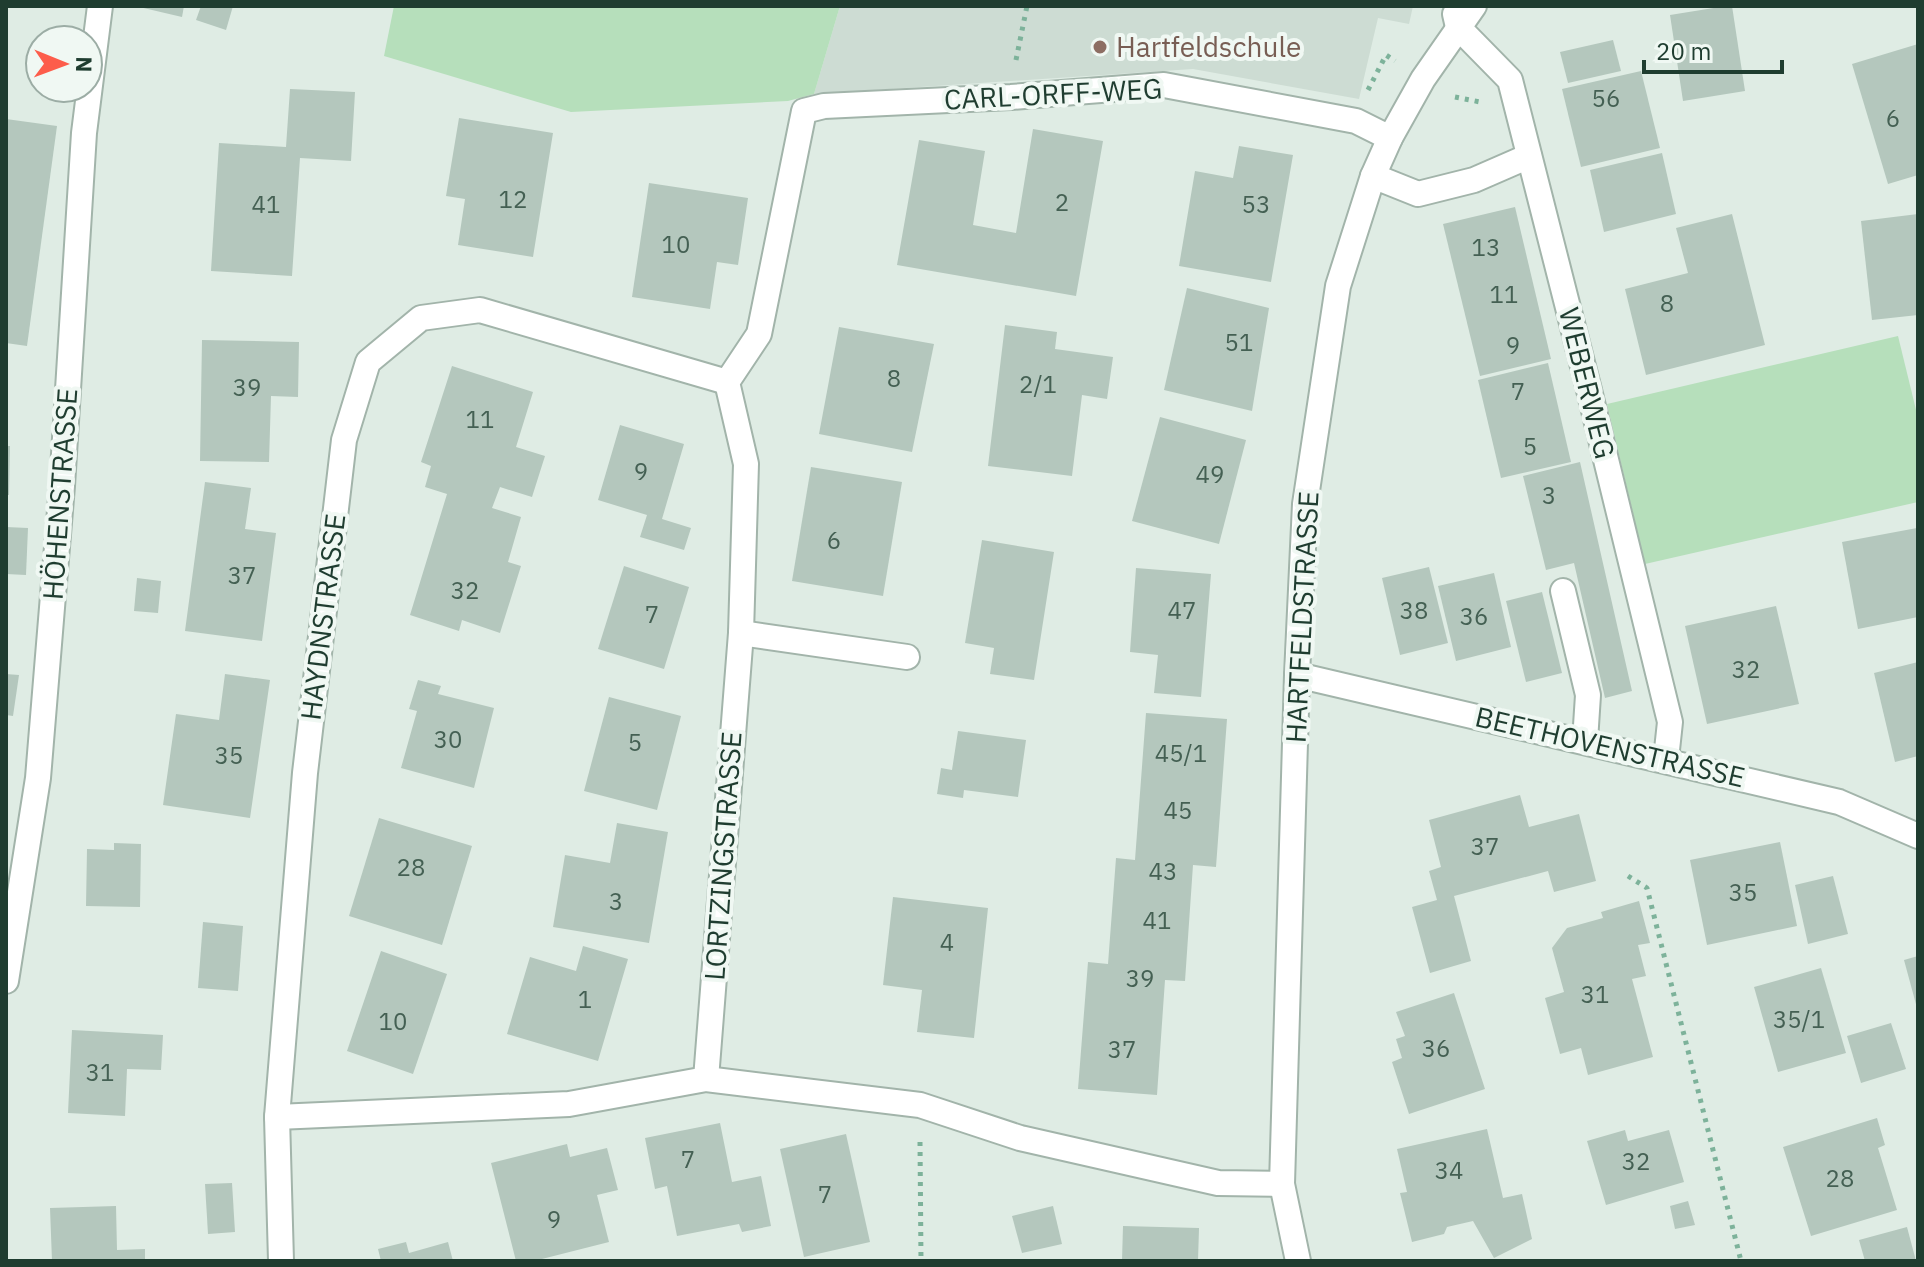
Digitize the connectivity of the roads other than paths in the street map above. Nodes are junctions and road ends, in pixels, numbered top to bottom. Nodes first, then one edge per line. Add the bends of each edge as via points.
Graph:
1 (100, 6) edge
2 (1474, 6) edge
3 (1456, 16) edge
4 (1390, 138) junction
5 (1529, 156) junction
6 (1373, 176) junction
7 (727, 382) junction
8 (1563, 591) dead end
9 (741, 633) junction
10 (907, 657) dead end
11 (1297, 675) junction
12 (1585, 741) junction
13 (1666, 759) junction
14 (1918, 836) edge
15 (6, 981) edge
16 (706, 1079) junction
17 (277, 1117) junction
18 (1282, 1184) junction
19 (281, 1261) edge
20 (1298, 1261) edge

1 - 15 street, HÖHENSTRASSE via 84,133 38,778
2 - 3 street, HARTFELDSTRASSE
3 - 4 street, HARTFELDSTRASSE
3 - 5 street, WEBERWEG via 1510,80
4 - 6 street, HARTFELDSTRASSE
4 - 7 street, CARL-ORFF-WEG via 1356,121 1164,85 804,111 759,334
5 - 6 street via 1474,180 1418,194
5 - 13 street, WEBERWEG via 1670,722
6 - 11 street, HARTFELDSTRASSE via 1338,286 1305,504
7 - 9 street, LORTZINGSTRASSE via 746,464
7 - 17 street, HAYDNSTRASSE via 480,310 421,318 368,362 344,440 305,773
8 - 12 street via 1588,695
9 - 10 street
9 - 16 street, LORTZINGSTRASSE
11 - 12 street, BEETHOVENSTRASSE
11 - 18 street, HARTFELDSTRASSE
12 - 13 street, BEETHOVENSTRASSE
13 - 14 street, BEETHOVENSTRASSE via 1839,802
16 - 17 street via 569,1104
16 - 18 street via 920,1105 1020,1138 1218,1183
17 - 19 street, HAYDNSTRASSE
18 - 20 street, HARTFELDSTRASSE

